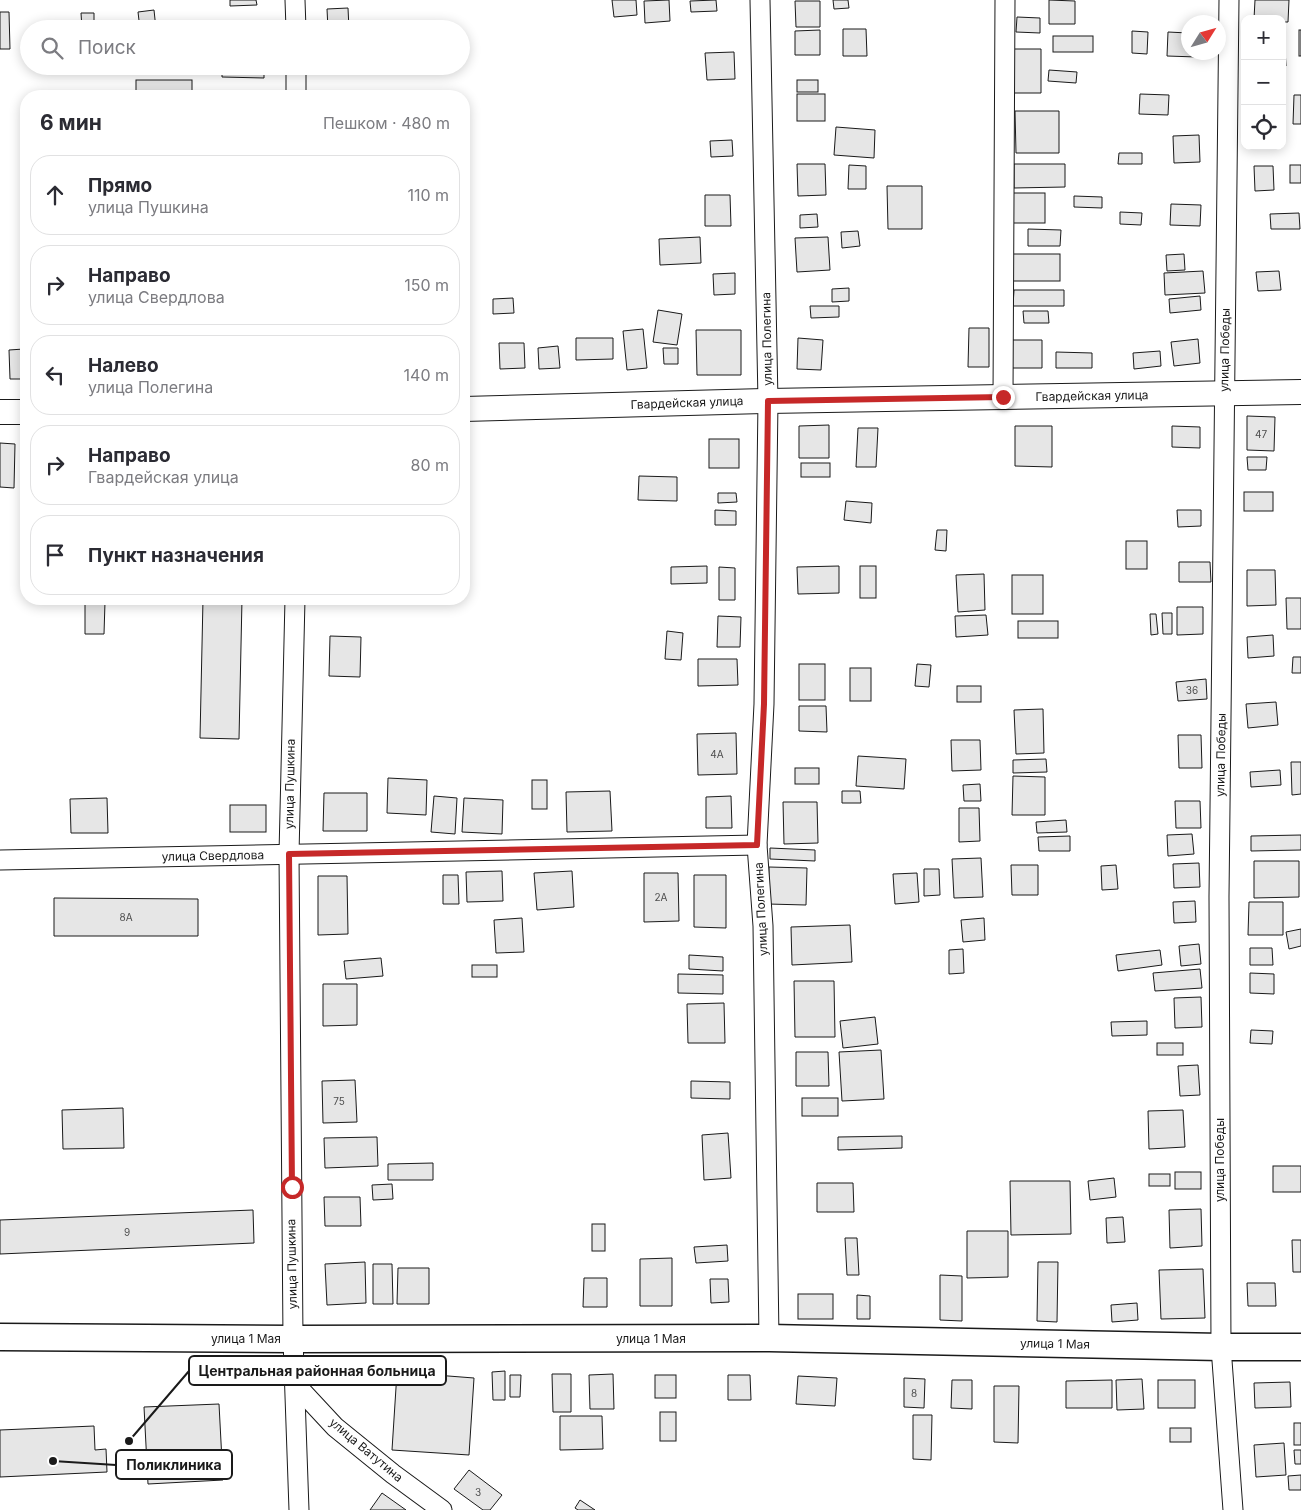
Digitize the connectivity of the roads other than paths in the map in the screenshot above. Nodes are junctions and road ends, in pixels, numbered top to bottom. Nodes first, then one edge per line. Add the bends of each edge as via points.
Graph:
1 (295, 0) edge
2 (760, 0) edge
3 (1005, 0) edge
4 (1229, 0) edge
5 (296, 20) edge
6 (296, 75) edge
7 (296, 90) edge
8 (1301, 392) edge
9 (1224, 393) junction
10 (1003, 397) junction
11 (768, 401) junction
12 (470, 409) edge
13 (0, 412) edge
14 (20, 412) edge
15 (295, 605) edge
16 (757, 845) junction
17 (289, 854) junction
18 (0, 860) edge
19 (0, 1337) edge
20 (769, 1338) junction
21 (293, 1340) junction
22 (1221, 1347) junction
23 (1301, 1347) edge
24 (295, 1384) junction
25 (299, 1510) edge
26 (442, 1510) edge
27 (1233, 1510) edge

1 - 5 street
2 - 11 street, улица Полегина
3 - 10 street
4 - 9 street, улица Победы
6 - 7 street
8 - 9 street, Гвардейская улица
9 - 10 street, Гвардейская улица
9 - 22 street, улица Победы via 1219,898
10 - 11 street, Гвардейская улица
11 - 12 street, Гвардейская улица
11 - 16 street, улица Полегина via 764,704
13 - 14 street
15 - 17 street, улица Пушкина
16 - 17 street, улица Свердлова
16 - 20 street, улица Полегина via 763,936
17 - 18 street, улица Свердлова
17 - 21 street, улица Пушкина
19 - 21 main road, улица 1 Мая
20 - 21 main road, улица 1 Мая
20 - 22 main road, улица 1 Мая
21 - 24 street, улица Пушкина
22 - 23 main road, улица 1 Мая
22 - 27 street, улица Победы
24 - 25 street, улица Пушкина
24 - 26 street, улица Ватутина via 335,1427

